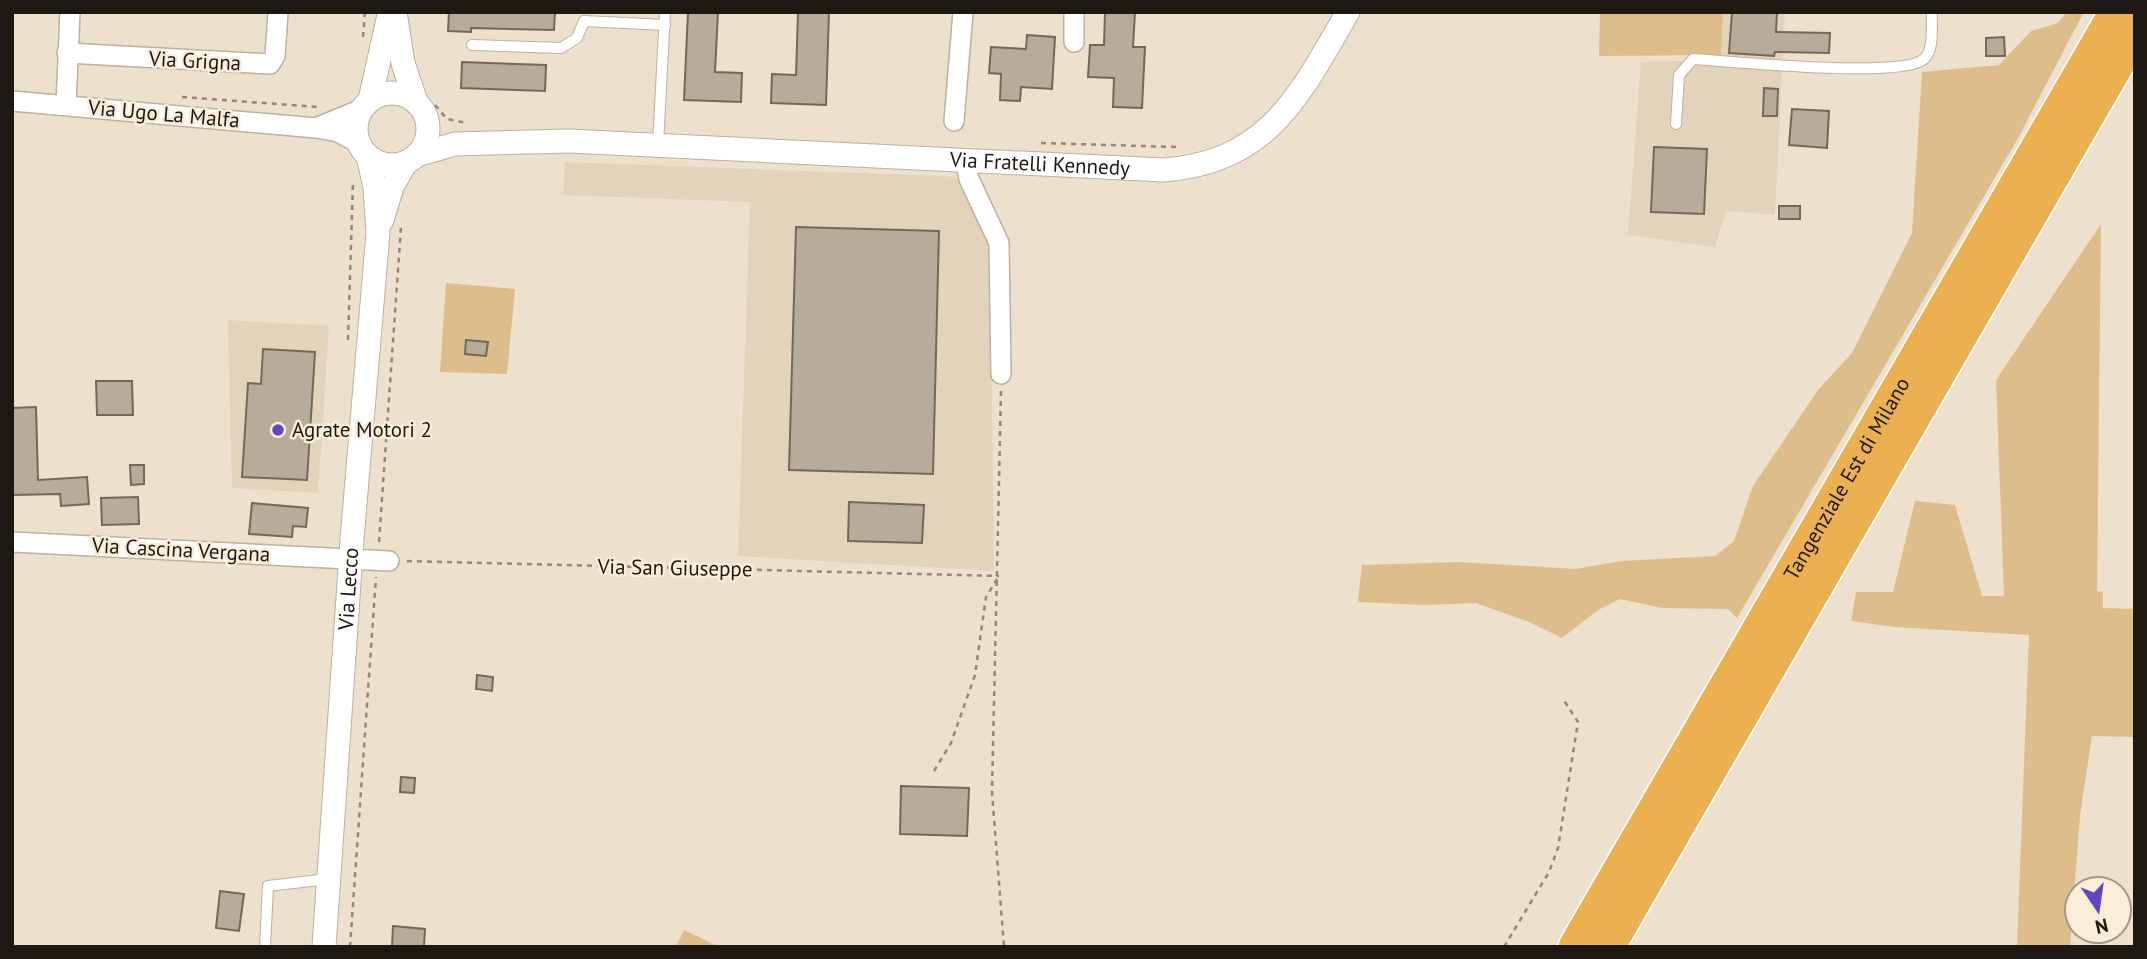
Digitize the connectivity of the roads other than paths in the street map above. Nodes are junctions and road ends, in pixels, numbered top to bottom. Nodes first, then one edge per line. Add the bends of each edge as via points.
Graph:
1 (70, 12) edge
2 (278, 12) edge
3 (390, 12) edge
4 (396, 12) edge
5 (666, 12) edge
6 (963, 12) edge
7 (1074, 12) edge
8 (1348, 12) edge
9 (1932, 12) edge
10 (2118, 12) edge
11 (585, 17) edge
12 (665, 25) junction
13 (2135, 32) edge
14 (1074, 42) dead end
15 (472, 46) dead end
16 (67, 54) junction
17 (12, 101) edge
18 (66, 104) junction
19 (366, 105) junction
20 (425, 106) junction
21 (954, 121) dead end
22 (1676, 124) dead end
23 (316, 128) junction
24 (473, 142) junction
25 (658, 145) junction
26 (363, 149) junction
27 (411, 159) junction
28 (965, 159) junction
29 (378, 233) junction
30 (1001, 373) road end
31 (12, 542) edge
32 (351, 559) junction
33 (383, 561) road end
34 (328, 879) junction
35 (265, 947) edge
36 (324, 947) edge
37 (1576, 947) edge
38 (1607, 947) edge

1 - 16 street
2 - 16 street, Via Grigna via 275,56 270,64
3 - 19 street, Via Lecco
4 - 20 street, Via Lecco via 403,63
5 - 12 lane
6 - 21 street
7 - 14 street
8 - 28 street, Via Fratelli Kennedy via 1298,97 1281,117 1262,134 1217,160 1163,170
9 - 22 lane via 1930,47 1924,59 1906,66 1803,66 1693,58 1679,75
10 - 37 highway, Tangenziale Est di Milano
11 - 12 lane
11 - 15 lane via 577,38 561,48
12 - 25 lane
13 - 38 highway, Tangenziale Est di Milano
16 - 18 street
17 - 18 street, Via Ugo La Malfa
18 - 23 street, Via Ugo La Malfa
19 - 20 street via 393,93
19 - 23 street, Via Ugo La Malfa
19 - 26 street, Via Lecco via 356,125
20 - 24 street, Via Fratelli Kennedy via 445,132
20 - 27 street, Via Lecco via 428,135
23 - 26 street, Via Ugo La Malfa via 338,132
24 - 25 street, Via Fratelli Kennedy
24 - 27 street, Via Fratelli Kennedy via 442,146
25 - 28 street, Via Fratelli Kennedy
26 - 27 street via 383,164
26 - 29 street, Via Lecco via 375,187
27 - 29 street, Via Lecco via 392,187
28 - 30 street via 969,179 999,243
29 - 32 street, Via Lecco
31 - 32 street, Via Cascina Vergana
32 - 33 street
32 - 34 street, Via Lecco
34 - 35 lane via 268,886
34 - 36 street, Via Lecco

